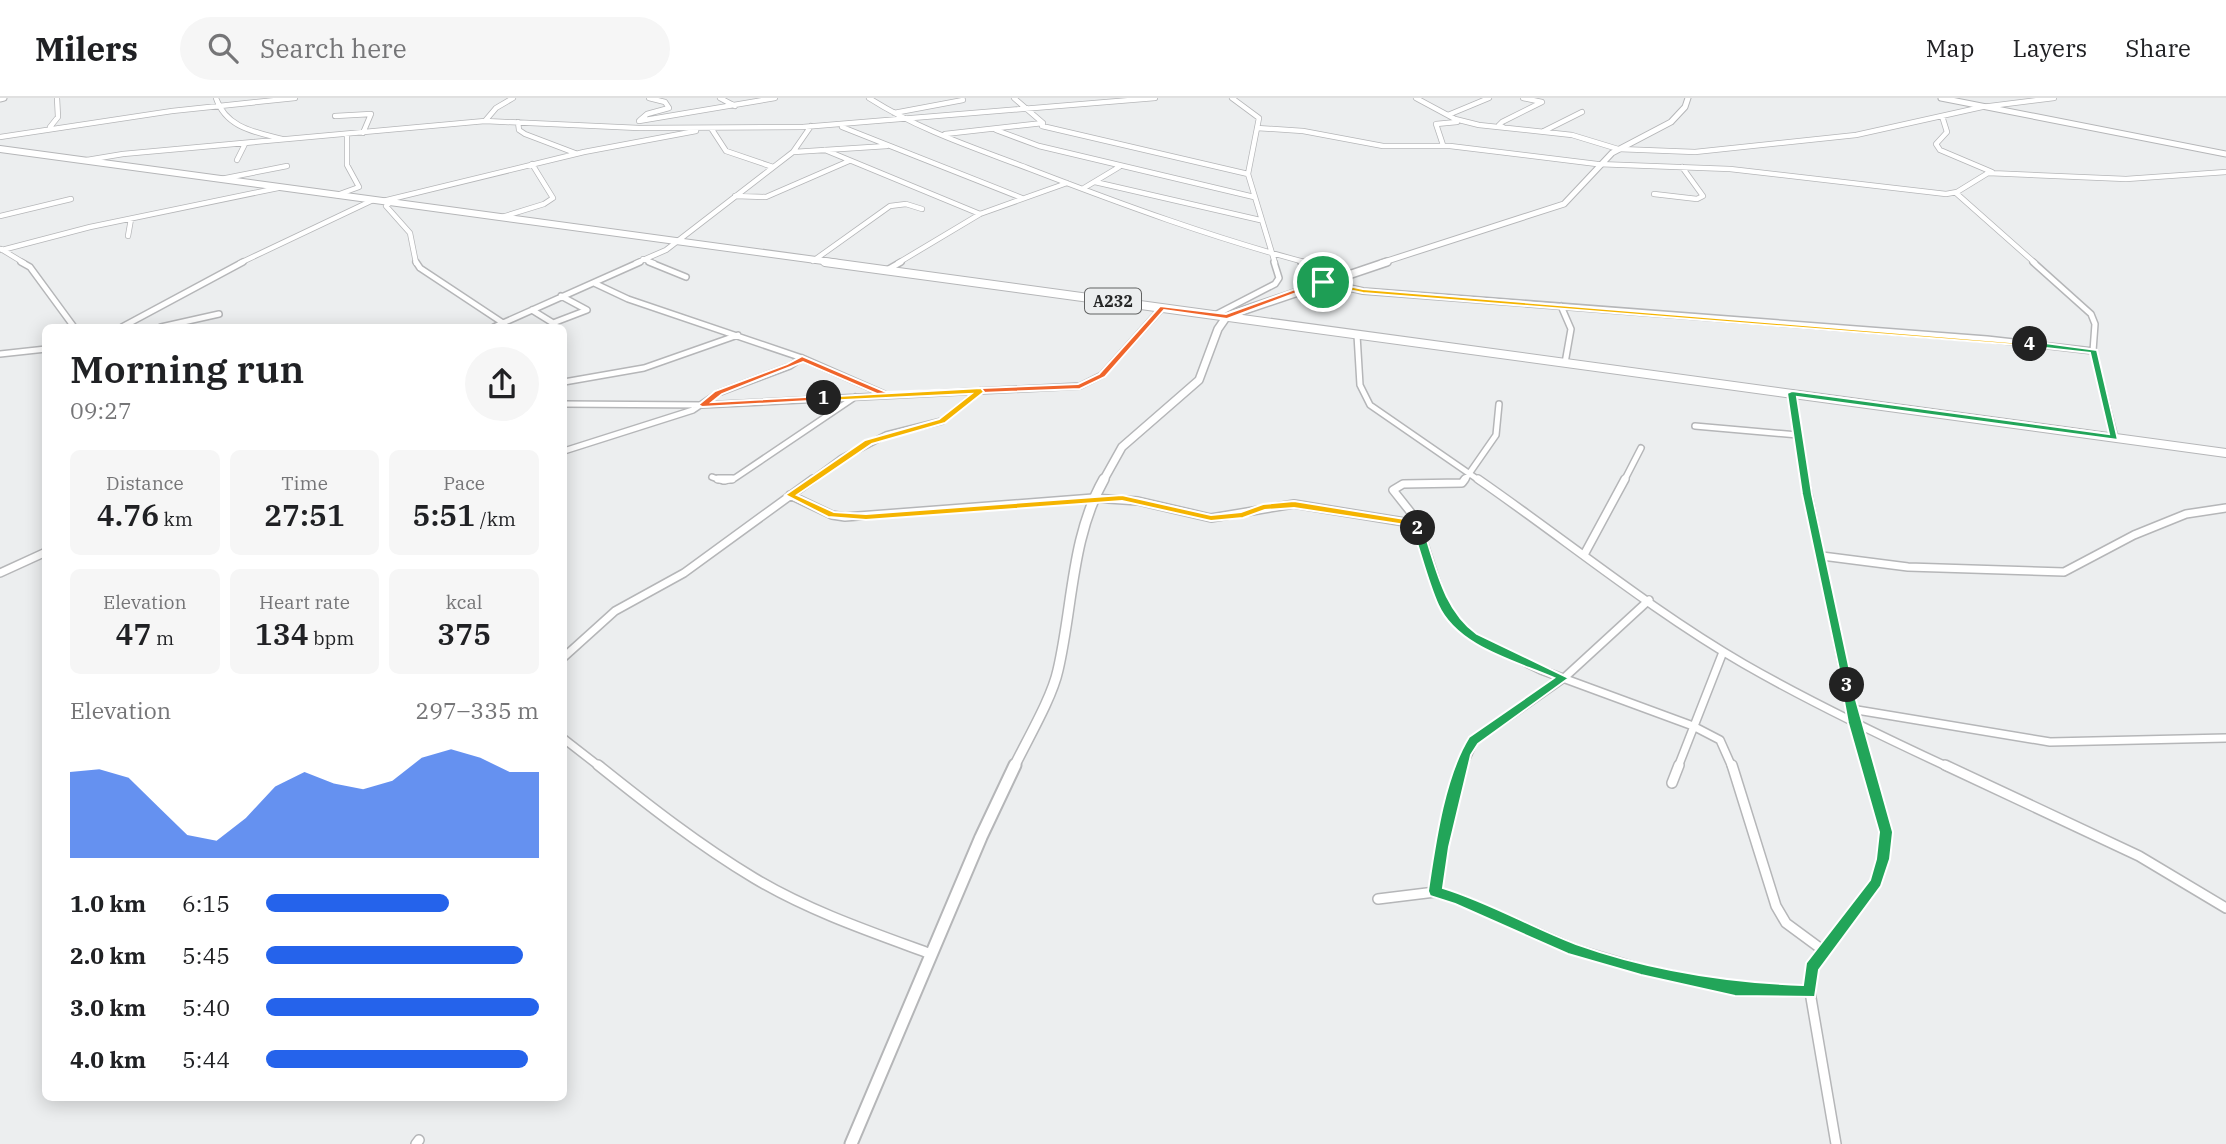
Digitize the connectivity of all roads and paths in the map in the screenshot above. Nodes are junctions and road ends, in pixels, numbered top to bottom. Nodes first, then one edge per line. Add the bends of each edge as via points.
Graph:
1 (57, 98) edge
2 (216, 98) edge
3 (295, 98) edge
4 (513, 98) edge
5 (649, 98) edge
6 (720, 98) edge
7 (775, 98) edge
8 (869, 98) edge
9 (1014, 98) edge
10 (1155, 98) edge
11 (1231, 98) edge
12 (1416, 98) edge
13 (1489, 98) edge
14 (1523, 98) edge
15 (1688, 98) edge
16 (1941, 98) edge
17 (1992, 98) edge
18 (2054, 98) edge
19 (963, 100) dead end
20 (1996, 104) junction
21 (217, 106) junction
22 (735, 107) junction
23 (1982, 107) junction
24 (1028, 110) junction
25 (1582, 112) dead end
26 (894, 113) junction
27 (1448, 115) junction
28 (335, 116) dead end
29 (1942, 116) junction
30 (485, 121) junction
31 (639, 121) junction
32 (905, 121) junction
33 (518, 122) junction
34 (1464, 122) junction
35 (1043, 123) junction
36 (838, 125) junction
37 (811, 126) junction
38 (49, 128) junction
39 (639, 128) junction
40 (714, 128) junction
41 (1257, 128) junction
42 (1504, 128) junction
43 (996, 130) junction
44 (1544, 131) junction
45 (363, 133) junction
46 (941, 135) junction
47 (347, 136) junction
48 (0, 137) edge
49 (286, 141) junction
50 (245, 144) junction
51 (1443, 145) junction
52 (890, 146) junction
53 (0, 149) edge
54 (1618, 149) junction
55 (825, 150) junction
56 (793, 152) junction
57 (577, 154) junction
58 (2226, 154) edge
59 (86, 160) junction
60 (237, 160) dead end
61 (849, 161) junction
62 (532, 164) junction
63 (1597, 164) junction
64 (287, 166) dead end
65 (773, 167) junction
66 (1119, 167) junction
67 (1682, 167) junction
68 (2226, 172) edge
69 (1248, 174) junction
70 (1995, 174) junction
71 (221, 179) junction
72 (1095, 182) junction
73 (1067, 183) junction
74 (279, 187) junction
75 (1084, 188) junction
76 (1956, 193) junction
77 (1654, 194) dead end
78 (337, 195) junction
79 (734, 197) junction
80 (1254, 197) junction
81 (1022, 198) junction
82 (71, 199) dead end
83 (373, 200) junction
84 (382, 201) junction
85 (391, 202) junction
86 (922, 209) dead end
87 (980, 214) junction
88 (0, 216) edge
89 (502, 217) junction
90 (131, 219) junction
91 (1260, 220) junction
92 (128, 236) dead end
93 (678, 241) junction
94 (1, 249) edge
95 (1273, 254) junction
96 (643, 260) junction
97 (813, 261) junction
98 (887, 270) junction
99 (1347, 274) junction
100 (686, 277) dead end
101 (1323, 282) junction
102 (594, 283) junction
103 (561, 296) junction
104 (1561, 306) junction
105 (1162, 307) junction
106 (532, 310) junction
107 (219, 314) dead end
108 (1215, 315) junction
109 (1227, 316) junction
110 (503, 323) joint
111 (72, 324) edge
112 (128, 324) edge
113 (174, 324) edge
114 (738, 335) junction
115 (1357, 335) junction
116 (42, 349) edge
117 (2094, 351) junction
118 (0, 354) edge
119 (802, 358) junction
120 (1565, 363) junction
121 (567, 381) edge
122 (981, 391) junction
123 (1792, 393) junction
124 (884, 394) junction
125 (856, 397) junction
126 (567, 404) edge
127 (1499, 404) dead end
128 (702, 405) junction
129 (1695, 426) dead end
130 (1798, 435) junction
131 (2115, 438) junction
132 (1641, 448) dead end
133 (567, 450) edge
134 (2226, 453) edge
135 (1470, 474) junction
136 (712, 477) dead end
137 (790, 495) junction
138 (1093, 498) junction
139 (2226, 508) edge
140 (1417, 524) junction
141 (1584, 553) junction
142 (42, 554) edge
143 (1822, 556) junction
144 (0, 573) edge
145 (1649, 600) junction
146 (1723, 652) junction
147 (567, 654) edge
148 (1563, 678) junction
149 (1852, 709) junction
150 (1854, 723) junction
151 (1693, 726) junction
152 (2226, 738) edge
153 (567, 741) edge
154 (1672, 783) dead end
155 (1435, 891) junction
156 (1377, 899) dead end
157 (2226, 908) edge
158 (1824, 951) junction
159 (931, 954) junction
160 (1810, 992) junction
161 (851, 1144) edge
162 (1836, 1144) edge

1 - 38 street via 60,116
2 - 21 street
3 - 21 street
4 - 30 street
5 - 31 street via 665,102 669,108
6 - 22 street
7 - 22 street
8 - 26 street
9 - 24 street
10 - 24 street
11 - 41 street via 1259,118
12 - 27 street
13 - 27 street
14 - 42 street via 1542,102 1502,122 1499,125
15 - 54 street via 1677,117
16 - 23 street
17 - 20 street
18 - 20 street
19 - 26 street
20 - 23 street
21 - 38 street
21 - 49 street via 236,126
22 - 31 street
23 - 29 street
23 - 58 street
24 - 32 street
24 - 35 street
25 - 44 street
26 - 32 street
27 - 34 street
28 - 45 street via 371,114
29 - 54 street via 1856,135 1718,150
29 - 70 street via 1947,132 1936,144 1940,150
30 - 33 street
30 - 45 street
31 - 39 street
32 - 36 street
32 - 46 street
33 - 39 street
33 - 57 street via 525,134
34 - 42 street
34 - 51 street via 1436,124
35 - 43 street
35 - 69 street via 1055,131
36 - 37 street
36 - 52 street
37 - 40 street
37 - 56 street
38 - 48 street
39 - 40 street
40 - 57 street
40 - 65 street via 716,140 726,150
41 - 51 street via 1303,131 1383,146
41 - 69 street
42 - 44 street
43 - 46 street
43 - 66 street
44 - 54 street
45 - 47 street
46 - 73 street
47 - 49 street
47 - 78 street via 347,165 359,187
49 - 50 street
50 - 59 street
50 - 60 street
51 - 63 street
52 - 55 street
52 - 81 street
53 - 59 main road, A232
54 - 63 street
55 - 56 street
55 - 61 street
56 - 65 street
57 - 62 street
59 - 71 main road, A232
61 - 79 street via 766,197
61 - 87 street
62 - 84 street
62 - 89 street via 553,198
63 - 67 street
63 - 99 street via 1564,204
64 - 71 street
65 - 79 street
66 - 72 street
66 - 80 street
67 - 76 street
67 - 77 street via 1703,196
68 - 70 street via 2126,179
69 - 80 street
70 - 76 street via 1975,177
71 - 74 main road, A232
72 - 75 street
72 - 91 street
73 - 75 street
73 - 81 street
74 - 78 main road, A232
74 - 90 street
75 - 95 street
76 - 117 street via 2091,314
78 - 83 main road, A232
79 - 93 street
80 - 91 street
81 - 87 street
82 - 88 street
83 - 84 main road, A232
83 - 112 street via 271,247
84 - 85 main road, A232
85 - 89 main road, A232
85 - 110 street via 386,206 410,233 420,268
86 - 97 street via 890,206
87 - 98 street
89 - 93 main road, A232
90 - 92 street
90 - 94 street
91 - 95 street
93 - 96 street
93 - 97 main road, A232
94 - 111 street via 30,267
95 - 99 street
95 - 108 street via 1279,278 1276,285
96 - 100 street
96 - 102 street
97 - 98 main road, A232
98 - 105 main road, A232
99 - 101 street
101 - 104 street via 1363,291
101 - 109 street
102 - 103 street
102 - 114 street via 628,299
103 - 106 street
103 - 106 street via 587,310 553,323
104 - 117 street
104 - 120 street via 1571,329
105 - 108 main road, A232
105 - 122 street via 1092,383
106 - 110 street
107 - 113 street
108 - 109 main road, A232
109 - 115 main road, A232
109 - 138 street via 1199,380 1122,447
114 - 119 street
114 - 121 street via 646,368
115 - 120 main road, A232
115 - 135 street via 1360,385 1370,405
116 - 118 street
117 - 131 street
119 - 124 street
119 - 128 street via 718,393
120 - 123 main road, A232
122 - 124 street
122 - 137 street via 942,421 868,442
123 - 130 street
123 - 131 main road, A232
124 - 125 street
125 - 128 street
125 - 136 street via 734,478
126 - 128 street
127 - 135 street via 1496,435
128 - 133 street
129 - 130 street
130 - 143 street
131 - 134 main road, A232
132 - 141 street
135 - 140 street via 1462,483 1395,486 1393,490
135 - 141 street
137 - 138 street via 845,517
137 - 147 street via 684,573 615,611
138 - 140 street via 1138,501 1211,518 1294,505
138 - 159 street via 1079,547 1058,673
139 - 143 street via 2176,518 2064,572 1908,567
140 - 148 street via 1444,606 1460,627
141 - 145 street
142 - 144 street
143 - 149 street
145 - 146 street
145 - 148 street
146 - 150 street
146 - 151 street
148 - 151 street
148 - 155 street via 1474,740 1465,754
149 - 150 street
149 - 152 street via 2050,742
150 - 157 street via 2105,839
150 - 158 street via 1886,832 1883,859 1876,882
151 - 154 street
151 - 158 street via 1720,740 1728,753 1776,905 1786,923
153 - 159 street via 681,831 755,878 837,920
155 - 156 street
155 - 160 street via 1574,949 1641,969 1735,989
158 - 160 street via 1811,968
159 - 161 street
160 - 162 street

